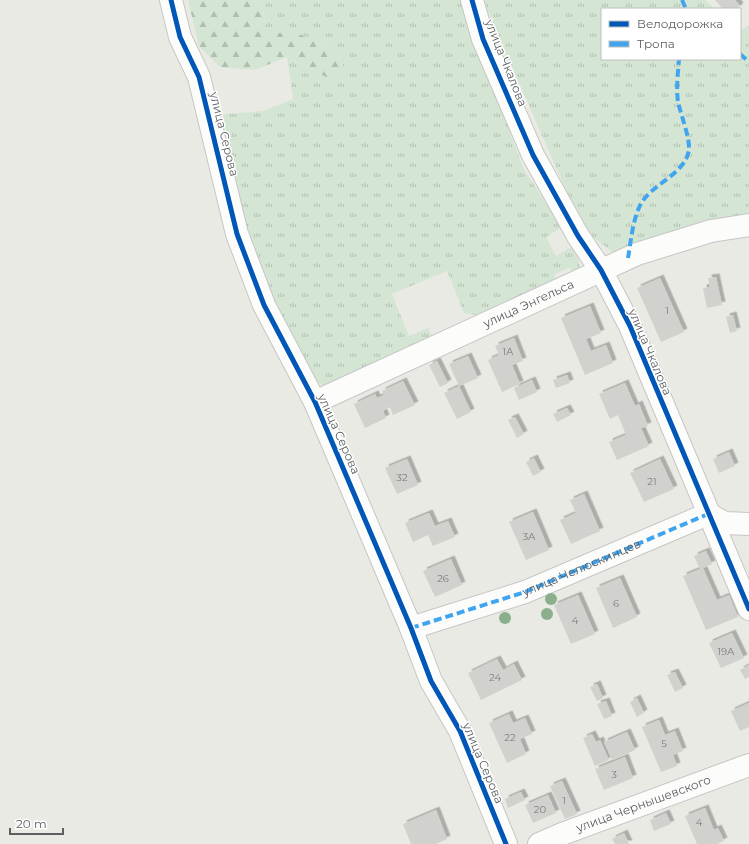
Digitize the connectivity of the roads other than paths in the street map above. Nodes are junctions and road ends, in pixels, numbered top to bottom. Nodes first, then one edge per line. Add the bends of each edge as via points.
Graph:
1 (171, 0) edge
2 (472, 0) edge
3 (749, 225) edge
4 (601, 270) junction
5 (315, 402) junction
6 (708, 514) junction
7 (749, 524) edge
8 (749, 609) edge
9 (411, 628) junction
10 (749, 765) edge
11 (506, 844) edge
12 (539, 844) edge

1 - 5 street, улица Серова via 180,37 200,77 237,234 264,305
2 - 4 street, улица Чкалова via 483,39 533,155 578,236
3 - 4 street, улица Энгельса via 711,231 637,254
4 - 5 street, улица Энгельса
4 - 6 street, улица Чкалова via 630,326
5 - 9 street, улица Серова
6 - 7 street via 725,523
6 - 8 street, улица Чкалова
6 - 9 street, улица Челюскинцев via 525,592
9 - 11 street, улица Серова via 431,681 460,731
10 - 12 street, улица Чернышевского

